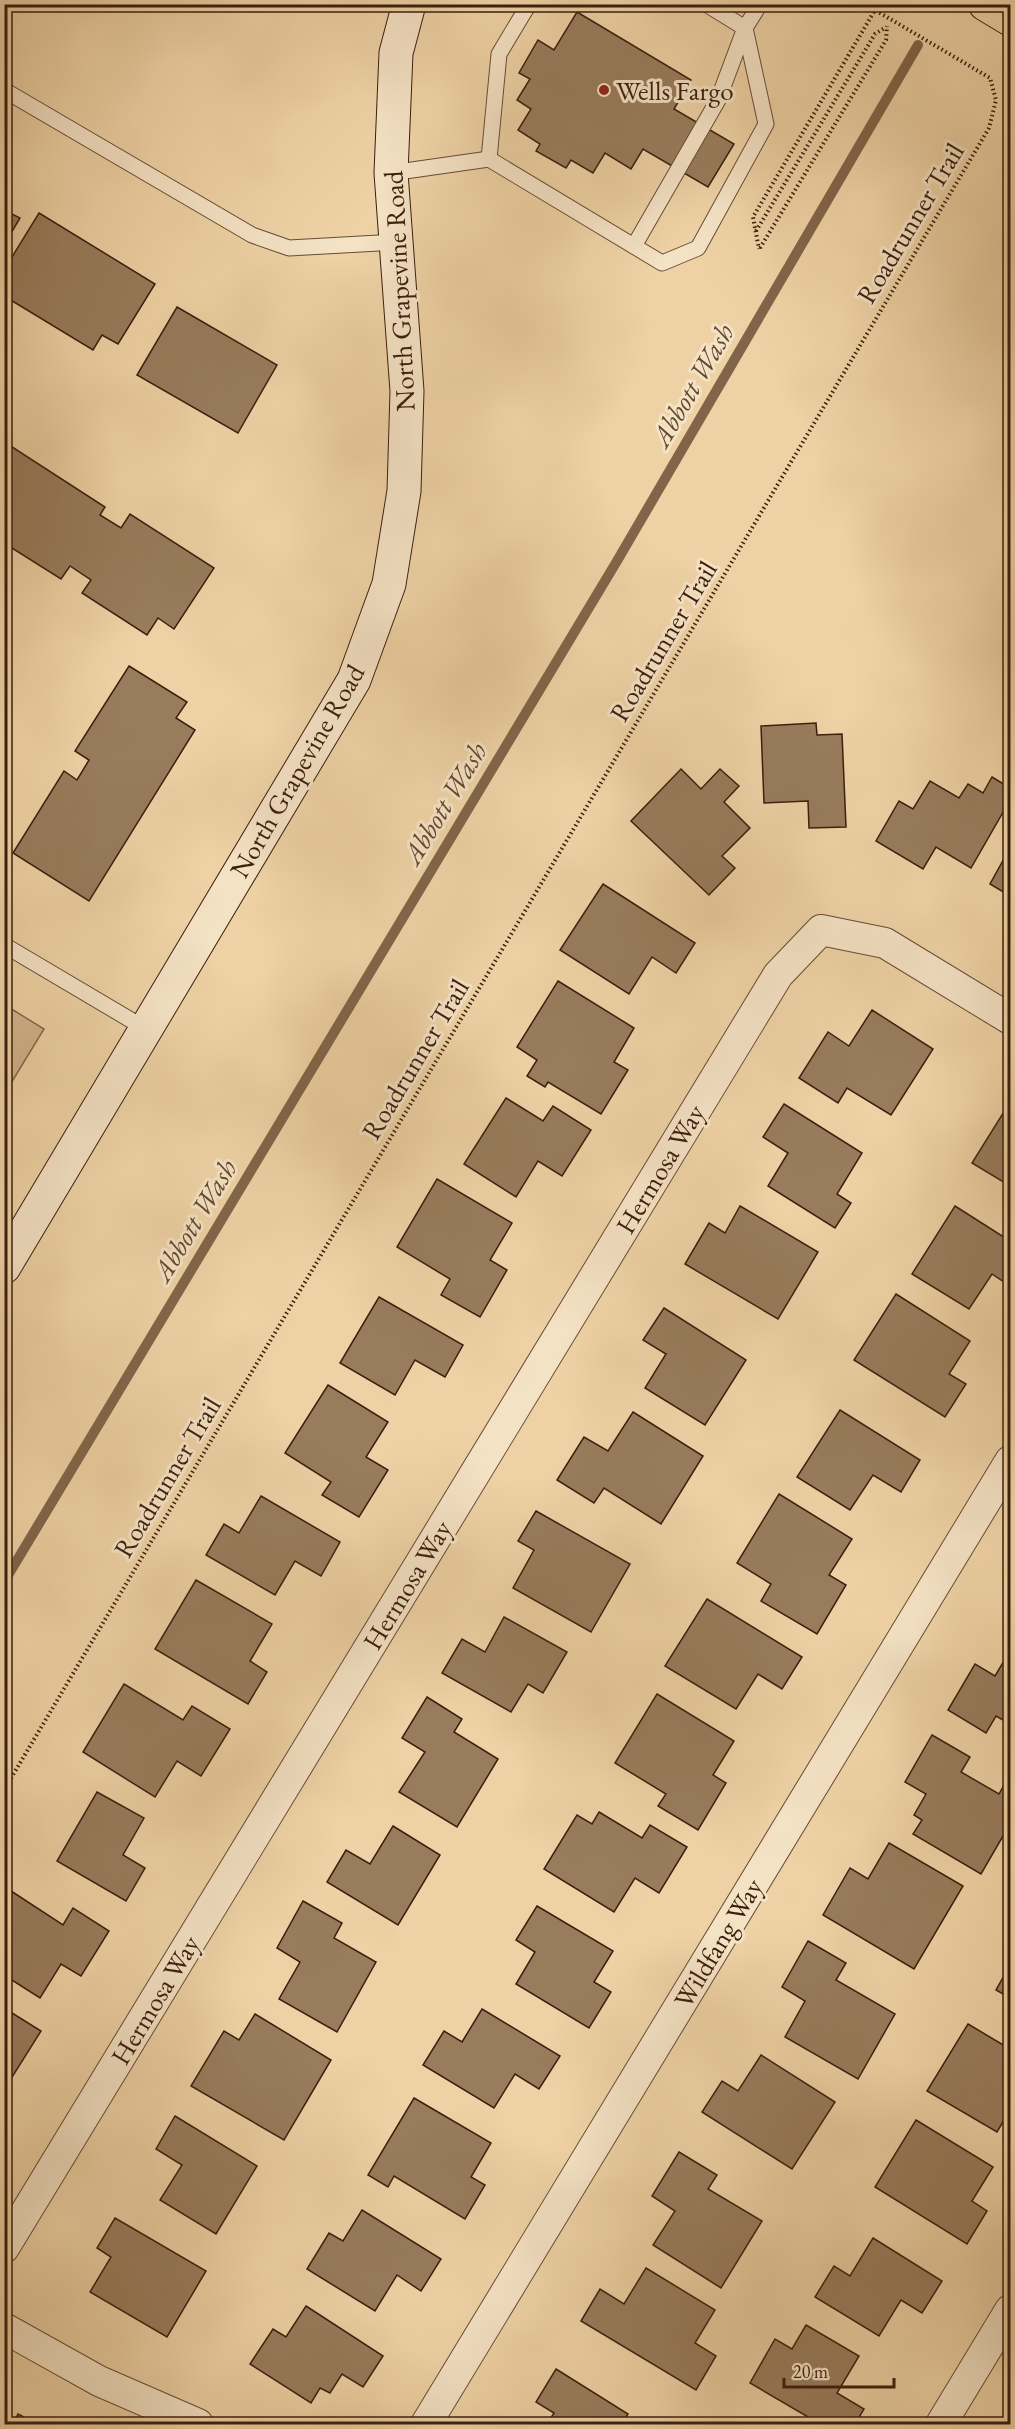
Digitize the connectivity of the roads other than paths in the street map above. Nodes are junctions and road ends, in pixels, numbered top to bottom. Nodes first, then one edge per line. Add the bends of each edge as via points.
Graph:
1 (409, 4) edge
2 (529, 4) edge
3 (706, 4) edge
4 (760, 4) edge
5 (985, 4) edge
6 (1011, 19) edge
7 (745, 28) junction
8 (4, 90) edge
9 (489, 159) junction
10 (391, 173) junction
11 (397, 242) junction
12 (634, 246) junction
13 (4, 945) edge
14 (1011, 1019) edge
15 (146, 1029) junction
16 (4, 1267) edge
17 (1011, 1461) edge
18 (4, 2248) edge
19 (1011, 2310) edge
20 (4, 2328) edge
21 (198, 2424) edge
22 (426, 2424) edge
23 (941, 2424) edge

1 - 10 main road, North Grapevine Road via 396,53
2 - 9 lane via 499,54
3 - 7 lane
4 - 7 lane
5 - 6 main road
7 - 12 lane via 718,100
7 - 12 lane via 766,124 698,248 662,263
8 - 11 lane via 252,235 289,248
9 - 10 lane
9 - 12 lane
10 - 11 main road, North Grapevine Road
11 - 15 main road, North Grapevine Road via 407,391 404,491 389,584 354,680
13 - 15 lane
14 - 18 street, Hermosa Way via 885,943 821,930 778,975
15 - 16 main road, North Grapevine Road
17 - 22 street, Wildfang Way
19 - 23 street
20 - 21 street via 99,2381

